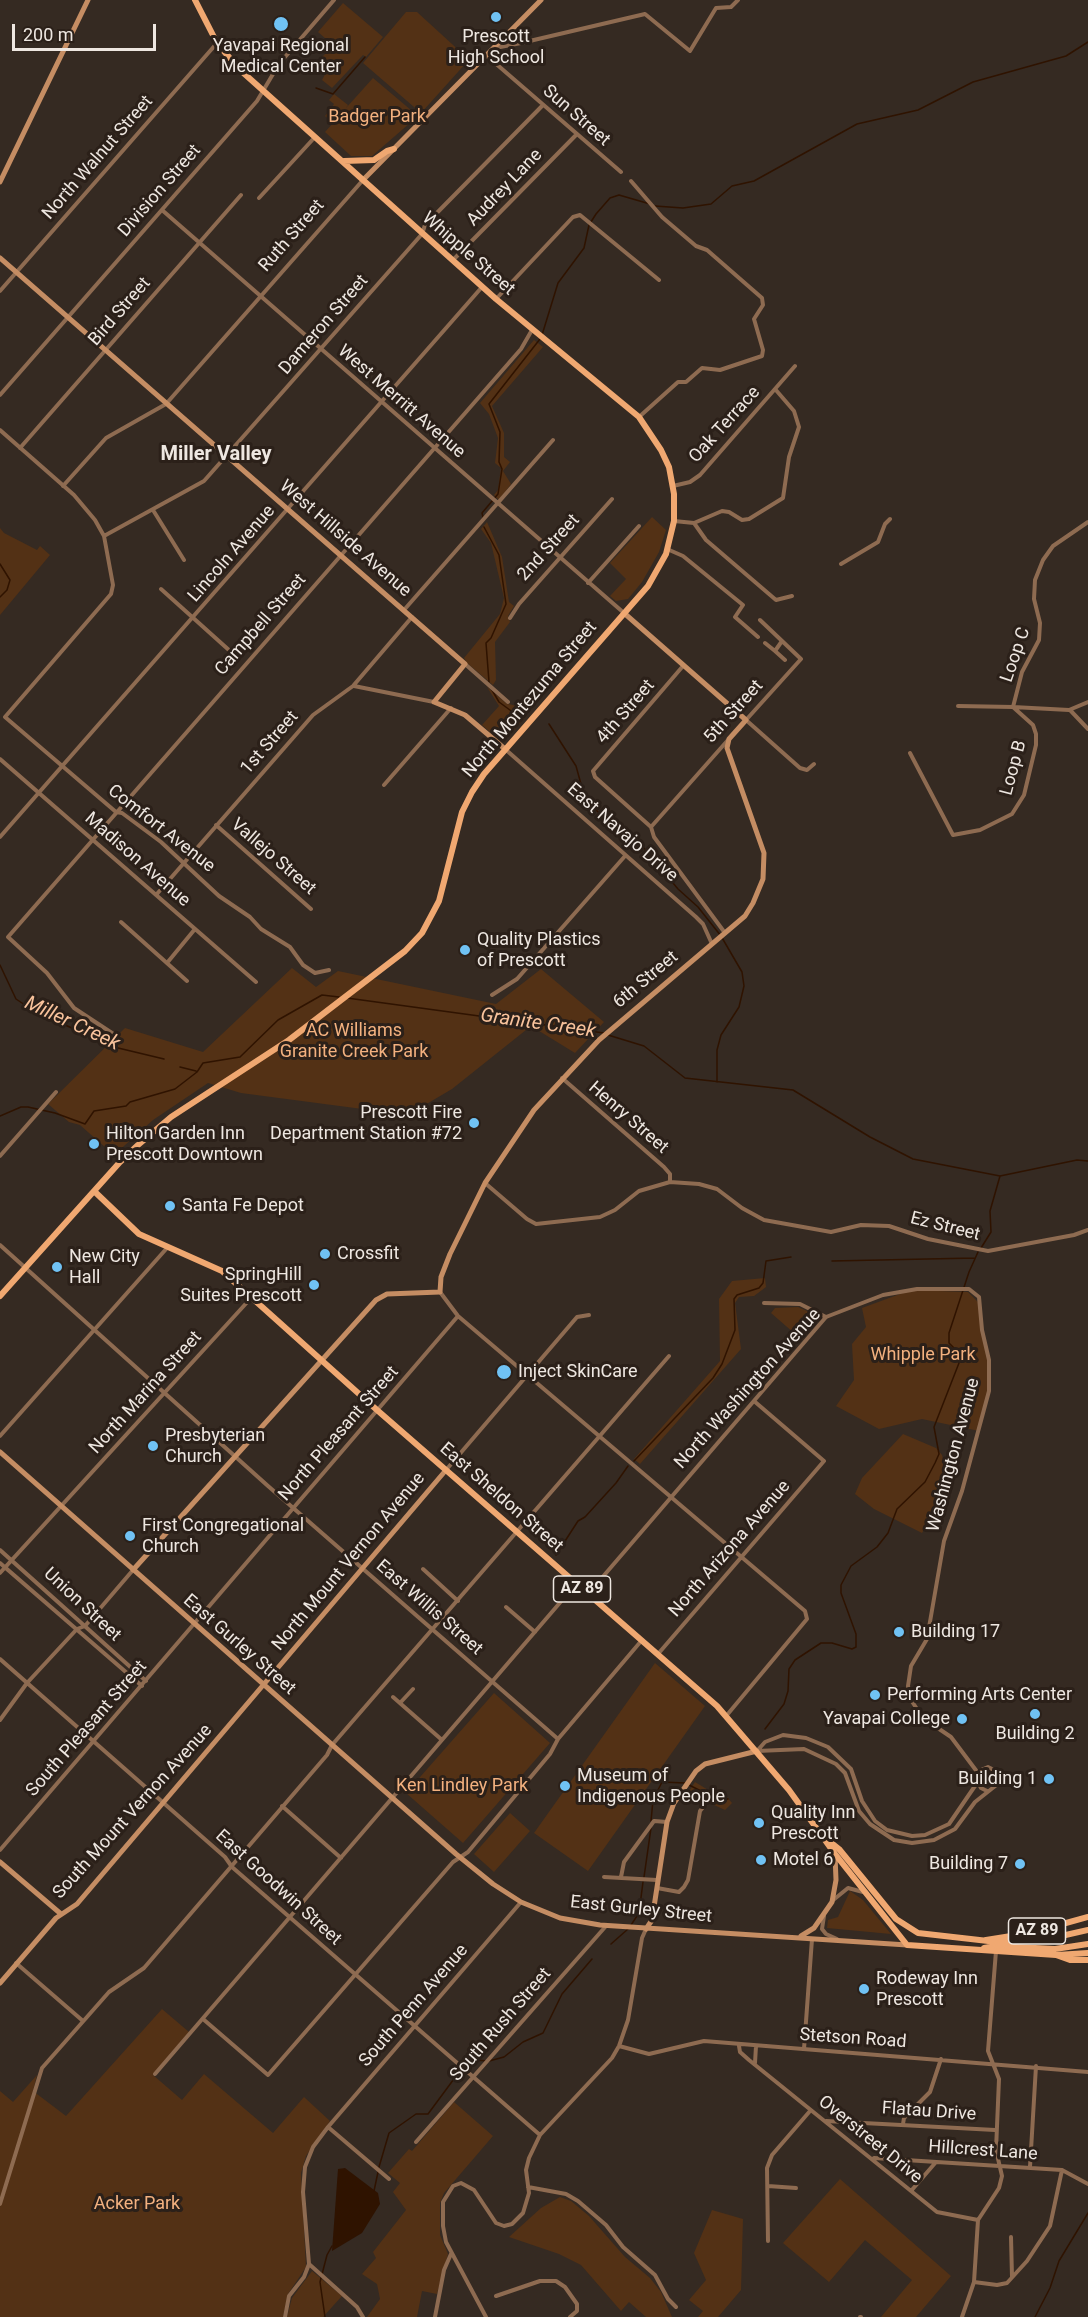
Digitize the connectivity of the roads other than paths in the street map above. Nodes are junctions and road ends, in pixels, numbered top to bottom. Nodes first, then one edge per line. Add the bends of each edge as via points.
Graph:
1 (88, 0) edge
2 (195, 0) edge
3 (334, 0) edge
4 (541, 0) edge
5 (738, 0) edge
6 (508, 34) junction
7 (217, 43) junction
8 (521, 43) junction
9 (495, 48) junction
10 (487, 56) junction
11 (263, 91) junction
12 (543, 105) junction
13 (577, 134) junction
14 (315, 136) junction
15 (394, 149) junction
16 (344, 160) junction
17 (621, 172) dead end
18 (363, 180) junction
19 (631, 181) dead end
20 (0, 182) edge
21 (241, 195) dead end
22 (259, 198) dead end
23 (162, 210) junction
24 (422, 234) junction
25 (199, 243) junction
26 (0, 258) edge
27 (453, 261) junction
28 (17, 273) junction
29 (658, 280) dead end
30 (483, 287) junction
31 (0, 291) edge
32 (261, 295) junction
33 (496, 299) junction
34 (69, 318) junction
35 (532, 330) junction
36 (321, 349) junction
37 (106, 350) junction
38 (795, 366) dead end
39 (775, 389) junction
40 (0, 395) edge
41 (382, 403) junction
42 (166, 404) junction
43 (639, 417) junction
44 (0, 430) edge
45 (553, 440) dead end
46 (20, 448) junction
47 (435, 450) junction
48 (226, 456) junction
49 (63, 486) junction
50 (672, 486) junction
51 (612, 499) dead end
52 (497, 503) junction
53 (288, 509) junction
54 (153, 510) junction
55 (890, 519) dead end
56 (674, 521) junction
57 (1088, 522) edge
58 (694, 524) junction
59 (639, 526) dead end
60 (104, 536) junction
61 (668, 549) junction
62 (341, 555) junction
63 (559, 559) junction
64 (184, 560) dead end
65 (841, 564) dead end
66 (588, 583) junction
67 (161, 590) dead end
68 (792, 596) dead end
69 (404, 610) junction
70 (624, 613) junction
71 (412, 617) junction
72 (510, 618) dead end
73 (194, 619) junction
74 (760, 620) dead end
75 (758, 637) dead end
76 (782, 641) junction
77 (765, 643) dead end
78 (230, 651) dead end
79 (775, 651) junction
80 (785, 660) dead end
81 (465, 664) junction
82 (683, 666) junction
83 (353, 686) junction
84 (434, 702) junction
85 (508, 702) dead end
86 (1088, 702) edge
87 (958, 706) dead end
88 (451, 707) junction
89 (1013, 707) junction
90 (1069, 710) junction
91 (746, 720) junction
92 (1088, 729) edge
93 (729, 739) junction
94 (505, 749) junction
95 (910, 753) dead end
96 (0, 759) edge
97 (814, 764) dead end
98 (63, 766) junction
99 (384, 785) dead end
100 (40, 793) junction
101 (116, 812) junction
102 (216, 825) junction
103 (651, 827) junction
104 (0, 837) edge
105 (93, 838) junction
106 (625, 856) junction
107 (185, 862) junction
108 (156, 895) junction
109 (311, 909) dead end
110 (121, 922) dead end
111 (195, 929) junction
112 (722, 935) junction
113 (712, 944) junction
114 (167, 963) junction
115 (329, 970) dead end
116 (187, 981) dead end
117 (256, 982) dead end
118 (492, 995) dead end
119 (115, 1035) dead end
120 (562, 1078) junction
121 (56, 1092) dead end
122 (0, 1156) edge
123 (670, 1182) junction
124 (485, 1183) junction
125 (94, 1191) junction
126 (1088, 1230) edge
127 (0, 1245) edge
128 (167, 1248) junction
129 (26, 1268) junction
130 (440, 1292) junction
131 (976, 1292) joint
132 (0, 1296) edge
133 (251, 1297) junction
134 (764, 1303) dead end
135 (589, 1315) dead end
136 (458, 1316) junction
137 (826, 1317) junction
138 (94, 1329) junction
139 (669, 1356) dead end
140 (320, 1359) junction
141 (528, 1375) junction
142 (165, 1392) junction
143 (754, 1401) junction
144 (377, 1410) junction
145 (599, 1435) junction
146 (0, 1436) edge
147 (0, 1452) edge
148 (234, 1455) junction
149 (446, 1470) junction
150 (670, 1497) junction
151 (62, 1506) junction
152 (293, 1508) junction
153 (516, 1532) junction
154 (0, 1550) edge
155 (741, 1557) junction
156 (11, 1558) junction
157 (2, 1564) edge
158 (364, 1569) junction
159 (423, 1569) dead end
160 (133, 1570) junction
161 (0, 1573) edge
162 (576, 1584) junction
163 (588, 1594) junction
164 (458, 1601) junction
165 (506, 1607) dead end
166 (193, 1625) junction
167 (85, 1626) junction
168 (77, 1629) junction
169 (433, 1630) junction
170 (535, 1632) junction
171 (642, 1640) junction
172 (658, 1654) junction
173 (0, 1659) edge
174 (492, 1681) junction
175 (27, 1683) junction
176 (144, 1683) junction
177 (263, 1686) junction
178 (413, 1689) dead end
179 (393, 1697) dead end
180 (400, 1703) junction
181 (727, 1715) junction
182 (0, 1720) edge
183 (558, 1739) junction
184 (442, 1740) junction
185 (93, 1742) junction
186 (332, 1745) junction
187 (757, 1751) junction
188 (978, 1773) junction
189 (977, 1783) junction
190 (987, 1791) junction
191 (392, 1798) junction
192 (163, 1803) junction
193 (282, 1806) junction
194 (704, 1806) dead end
195 (667, 1822) junction
196 (826, 1839) junction
197 (0, 1850) edge
198 (835, 1854) junction
199 (459, 1857) junction
200 (341, 1858) junction
201 (0, 1862) edge
202 (232, 1867) junction
203 (621, 1876) junction
204 (604, 1877) dead end
205 (657, 1880) junction
206 (656, 1888) junction
207 (865, 1893) junction
208 (521, 1902) junction
209 (832, 1902) junction
210 (61, 1914) junction
211 (824, 1914) junction
212 (289, 1917) junction
213 (1088, 1917) edge
214 (606, 1926) junction
215 (646, 1929) junction
216 (1088, 1930) edge
217 (799, 1937) junction
218 (812, 1939) junction
219 (843, 1940) junction
220 (984, 1940) junction
221 (1088, 1944) edge
222 (907, 1945) junction
223 (977, 1950) junction
224 (996, 1951) junction
225 (1088, 1953) edge
226 (1056, 1955) junction
227 (1088, 1960) edge
228 (16, 1964) junction
229 (354, 1975) junction
230 (0, 1983) edge
231 (203, 2019) junction
232 (83, 2021) junction
233 (415, 2027) junction
234 (619, 2046) junction
235 (739, 2046) junction
236 (756, 2046) junction
237 (804, 2049) junction
238 (941, 2059) junction
239 (991, 2062) junction
240 (754, 2063) junction
241 (1036, 2066) junction
242 (1088, 2072) edge
243 (155, 2074) dead end
244 (473, 2078) junction
245 (811, 2110) junction
246 (825, 2121) junction
247 (903, 2124) junction
248 (328, 2127) junction
249 (995, 2130) junction
250 (540, 2135) junction
251 (416, 2142) dead end
252 (872, 2158) junction
253 (936, 2161) junction
254 (1001, 2165) junction
255 (1030, 2167) junction
256 (1062, 2170) junction
257 (389, 2179) dead end
258 (1088, 2184) edge
259 (768, 2186) junction
260 (528, 2187) junction
261 (796, 2188) dead end
262 (911, 2191) junction
263 (0, 2204) edge
264 (978, 2220) junction
265 (1011, 2237) dead end
266 (768, 2241) dead end
267 (452, 2254) junction
268 (309, 2264) junction
269 (1012, 2277) junction
270 (974, 2282) junction
271 (496, 2296) dead end
272 (676, 2307) dead end
273 (285, 2317) edge
274 (363, 2317) edge
275 (435, 2317) edge
276 (486, 2317) edge
277 (570, 2317) edge
278 (962, 2317) edge

1 - 20 street
2 - 7 main road, Whipple Street
3 - 11 street, Division Street via 279,64
4 - 6 street, Ruth Street
5 - 8 street via 731,7 716,8 690,51 645,14
6 - 8 street
6 - 9 street, Ruth Street
7 - 11 main road, Whipple Street
7 - 28 street, North Walnut Street
8 - 9 street
9 - 10 street, Ruth Street
10 - 12 street, Sun Street
10 - 15 street, Ruth Street
11 - 14 main road, Whipple Street
11 - 23 street, Division Street
12 - 13 street, Sun Street
12 - 24 street, Dameron Street via 428,222
13 - 17 street, Sun Street
13 - 27 street, Audrey Lane
14 - 16 main road, Whipple Street
14 - 22 street
15 - 16 main road via 374,160
15 - 18 street, Ruth Street
16 - 18 main road, Whipple Street
18 - 24 main road, Whipple Street
18 - 32 street, Ruth Street
19 - 43 street via 662,217 696,246 707,249 762,298 763,305 754,319 762,356 720,370 702,368 686,382 678,382
21 - 25 street, Bird Street
23 - 25 street, West Merritt Avenue
23 - 34 street, Division Street
24 - 27 main road, Whipple Street
24 - 36 street, Dameron Street
25 - 32 street, West Merritt Avenue
25 - 37 street, Bird Street
26 - 28 street, West Hillside Avenue
27 - 30 main road, Whipple Street
28 - 31 street, North Walnut Street
28 - 34 street, West Hillside Avenue
29 - 33 street via 580,215 573,217
30 - 33 main road, Whipple Street
30 - 41 street, Lincoln Avenue
32 - 36 street, West Merritt Avenue
32 - 42 street, Ruth Street
33 - 35 main road, Whipple Street
34 - 37 street, West Hillside Avenue
34 - 40 street, Division Street
35 - 43 main road, Whipple Street
35 - 47 street, Campbell Street via 521,349
36 - 41 street, West Merritt Avenue
36 - 48 street, Dameron Street
37 - 42 street, West Hillside Avenue
37 - 46 street, Bird Street
38 - 39 street
39 - 50 street, Oak Terrace via 700,475
39 - 58 street, Oak Terrace via 795,411 799,427 789,457 783,498 749,519 722,511
41 - 47 street, West Merritt Avenue
41 - 53 street, Lincoln Avenue
42 - 48 street, West Hillside Avenue
42 - 49 street, Ruth Street via 106,438
43 - 50 main road, Whipple Street via 662,450
44 - 46 street
45 - 52 street
46 - 49 street
47 - 52 street, West Merritt Avenue
47 - 62 street, Campbell Street
48 - 53 street, West Hillside Avenue
48 - 54 street, Dameron Street via 199,484
49 - 60 street via 85,507
50 - 56 main road, Whipple Street
51 - 63 street, 2nd Street
52 - 63 street, West Merritt Avenue
52 - 69 street
53 - 62 street, West Hillside Avenue
53 - 73 street, Lincoln Avenue
54 - 60 street, Dameron Street
54 - 64 street
55 - 65 street via 878,542
56 - 58 street
56 - 61 main road, Whipple Street
57 - 89 street, Loop C via 1053,546 1043,560 1035,580 1034,598 1040,623 1039,640 1022,672
58 - 68 street via 706,540 776,600
59 - 66 street
60 - 98 street, Comfort Avenue via 113,585 111,594 6,717
61 - 70 main road, North Montezuma Street via 648,586
61 - 75 street via 683,555 743,605 735,617
62 - 69 street, West Hillside Avenue
62 - 101 street, Campbell Street
63 - 66 street, West Merritt Avenue
63 - 72 street, 2nd Street
66 - 70 street, West Merritt Avenue
67 - 73 street
69 - 71 street, West Hillside Avenue
70 - 82 street
70 - 94 main road, North Montezuma Street
71 - 81 street, West Hillside Avenue
71 - 83 street, 1st Street
73 - 78 street
73 - 98 street, Lincoln Avenue
74 - 76 street, 5th Street
76 - 79 street
76 - 91 street, 5th Street via 801,659
77 - 79 street
79 - 80 street
81 - 84 street
81 - 85 street, West Hillside Avenue
82 - 91 street
82 - 103 street, 4th Street via 593,771
83 - 84 street
83 - 102 street, 1st Street via 313,715
84 - 88 street
86 - 90 street, Loop C
87 - 89 street
88 - 94 street
88 - 99 street
89 - 90 street, Loop C
89 - 95 street, Loop B via 1033,725 1036,745 1020,804 998,822 980,830 953,834
90 - 92 street
91 - 93 street, 5th Street
91 - 97 street via 800,768 807,770
93 - 103 street, 5th Street
93 - 112 street, 6th Street via 728,758 759,835 765,868 760,890 745,916
94 - 106 street, East Navajo Drive
94 - 125 main road, North Montezuma Street via 484,774 462,812 432,915 405,951 289,1040 210,1091 138,1145
96 - 100 street, Madison Avenue
98 - 100 street, Lincoln Avenue
98 - 101 street, Comfort Avenue
100 - 104 street, Lincoln Avenue
100 - 105 street, Madison Avenue
101 - 105 street, Campbell Street
101 - 107 street, Comfort Avenue
102 - 107 street, 1st Street
102 - 109 street, Vallejo Street
103 - 112 street
105 - 108 street, Madison Avenue
105 - 119 street, Campbell Street via 8,937 47,973 74,1008
106 - 113 street, East Navajo Drive via 696,916
106 - 118 street via 517,979
107 - 108 street, 1st Street
107 - 115 street, Comfort Avenue via 219,896 290,947 303,965 315,973
108 - 111 street, Madison Avenue
110 - 114 street
111 - 114 street
111 - 117 street, Madison Avenue
112 - 113 street, 6th Street
113 - 120 street, 6th Street via 611,1029
114 - 116 street
120 - 123 street, Henry Street via 664,1167
120 - 124 street, 6th Street via 523,1125
121 - 122 street
123 - 124 street via 639,1191 600,1217 546,1224 526,1219
123 - 126 street, Ez Street via 717,1188 764,1220 831,1232 861,1225 889,1226 928,1239 988,1251
124 - 130 street, 6th Street via 450,1254
125 - 128 main road, East Sheldon Street / AZ 89 via 139,1234
125 - 129 main road, North Montezuma Street
127 - 129 street, East Willis Street
128 - 133 main road, East Sheldon Street / AZ 89 via 214,1266
128 - 138 street
129 - 132 main road, North Montezuma Street
129 - 138 street, East Willis Street
130 - 136 street
130 - 140 street via 387,1294 376,1300
131 - 137 street, North Washington Avenue via 917,1289 883,1295
131 - 188 street, Washington Avenue via 989,1360 989,1391 944,1541 927,1639 910,1671 908,1686 911,1700 923,1718 958,1744
133 - 140 main road, East Sheldon Street / AZ 89
133 - 142 street, North Marina Street
134 - 137 street via 800,1304
135 - 141 street, North Mount Vernon Avenue via 577,1317
136 - 141 street
136 - 144 street, North Pleasant Street
137 - 143 street, North Washington Avenue
138 - 142 street, East Willis Street
138 - 146 street
139 - 145 street
140 - 144 main road, East Sheldon Street / AZ 89
140 - 148 street
141 - 145 street
141 - 149 street, North Mount Vernon Avenue
142 - 148 street, East Willis Street
142 - 151 street, North Marina Street
143 - 150 street, North Washington Avenue
143 - 155 street, North Arizona Avenue via 824,1461
144 - 149 main road, East Sheldon Street / AZ 89
144 - 152 street, North Pleasant Street
145 - 150 street
145 - 153 street
147 - 151 street, East Gurley Street
148 - 152 street, East Willis Street
148 - 160 street
149 - 153 main road, East Sheldon Street / AZ 89
149 - 158 street, North Mount Vernon Avenue
150 - 155 street
150 - 163 street, North Washington Avenue
151 - 156 street, North Marina Street
151 - 160 street, East Gurley Street
152 - 158 street, East Willis Street
152 - 166 street, North Pleasant Street
153 - 162 main road, East Sheldon Street / AZ 89
153 - 164 street
154 - 156 street, Union Street
155 - 172 street, North Arizona Avenue
155 - 181 street via 805,1611 807,1619
156 - 157 street, North Marina Street
156 - 167 street, Union Street
157 - 161 street, North Marina Street
157 - 168 street, Union Street
158 - 169 street, East Willis Street
158 - 177 street, North Mount Vernon Avenue
159 - 164 street
160 - 166 street, East Gurley Street
160 - 167 street
162 - 163 main road, East Sheldon Street / AZ 89
162 - 170 street
163 - 171 main road, East Sheldon Street / AZ 89
164 - 169 street
165 - 170 street
166 - 176 street, South Pleasant Street
166 - 177 street, East Gurley Street
167 - 168 street
167 - 176 street, Union Street
168 - 175 street
168 - 176 street, Union Street
169 - 174 street, East Willis Street
169 - 186 street
170 - 174 street
171 - 172 main road, East Sheldon Street / AZ 89
171 - 183 street
172 - 181 main road, East Sheldon Street / AZ 89
173 - 175 street, East Goodwin Street
174 - 183 street, East Willis Street
174 - 184 street
175 - 182 street
175 - 185 street, East Goodwin Street
176 - 185 street, South Pleasant Street
177 - 186 street, East Gurley Street
177 - 192 street, South Mount Vernon Avenue
178 - 180 street
179 - 180 street
180 - 184 street
181 - 187 main road, East Sheldon Street / AZ 89
183 - 199 street via 550,1754 468,1852
184 - 191 street
185 - 192 street, East Goodwin Street
185 - 197 street, South Pleasant Street
186 - 191 street, East Gurley Street
186 - 193 street
187 - 189 street via 765,1742 783,1735 806,1738 828,1748 851,1768 862,1802 875,1821 887,1830 912,1836 925,1835 949,1824
187 - 190 street via 804,1749 836,1764 845,1773 859,1811 894,1840 934,1840 955,1829
187 - 195 street via 705,1764 674,1803
187 - 196 main road, East Sheldon Street / AZ 89
188 - 189 street
188 - 190 street via 988,1767 998,1772 997,1787
189 - 190 street
191 - 199 street, East Gurley Street
191 - 200 street
192 - 202 street, East Goodwin Street
192 - 210 street, South Mount Vernon Avenue via 77,1904
193 - 200 street
193 - 202 street
194 - 206 street via 684,1887 679,1892
195 - 203 street via 654,1821 624,1862
195 - 205 street
196 - 198 main road, East Sheldon Street / AZ 89
196 - 220 main road, East Sheldon Street / AZ 89 via 906,1927 932,1936
198 - 207 main road, East Sheldon Street / AZ 89
198 - 209 street
199 - 208 street, East Gurley Street
199 - 229 street
200 - 212 street
201 - 210 street
202 - 212 street, East Goodwin Street
202 - 232 street via 144,1968 109,1992
203 - 204 street
203 - 205 street
205 - 206 street
206 - 215 street via 652,1920
207 - 209 street via 848,1888
207 - 222 main road, East Sheldon Street / AZ 89
208 - 214 street, East Gurley Street via 560,1917
208 - 233 street, South Penn Avenue
209 - 211 street
210 - 228 street, South Mount Vernon Avenue
211 - 217 street
211 - 219 street via 822,1929
212 - 229 street, East Goodwin Street
212 - 231 street
213 - 220 main road, AZ 89 via 1040,1931
214 - 215 street, East Gurley Street
214 - 244 street, South Rush Street
215 - 217 street, East Gurley Street
215 - 234 street
216 - 220 main road via 1022,1942
217 - 218 street, East Gurley Street
218 - 219 street, East Gurley Street
218 - 237 street
219 - 222 street, East Gurley Street
221 - 223 main road via 1055,1949 995,1946
222 - 223 main road, East Gurley Street / AZ 89
223 - 224 main road, East Gurley Street / AZ 89
224 - 226 main road, East Gurley Street / AZ 89
224 - 239 street via 988,2051
225 - 226 main road
226 - 227 main road, East Gurley Street / AZ 89
228 - 230 street, South Mount Vernon Avenue
228 - 232 street
229 - 231 street via 268,2075
229 - 233 street, East Goodwin Street
231 - 243 street
232 - 263 street via 42,2068
233 - 244 street, East Goodwin Street
233 - 248 street, South Penn Avenue
234 - 235 street, Stetson Road via 649,2054 691,2042
234 - 250 street
235 - 236 street, Stetson Road
235 - 240 street, Overstreet Drive via 740,2052
236 - 237 street, Stetson Road
236 - 240 street
237 - 238 street, Stetson Road
238 - 239 street, Stetson Road
238 - 247 street via 930,2092 904,2118
239 - 241 street, Stetson Road
239 - 249 street via 999,2079
240 - 245 street, Overstreet Drive
241 - 242 street, Stetson Road
241 - 255 street
244 - 250 street, East Goodwin Street
244 - 251 street, South Rush Street
245 - 246 street, Overstreet Drive
245 - 259 street via 772,2155 767,2168
246 - 247 street, Flatau Drive
246 - 252 street, Overstreet Drive
247 - 249 street, Flatau Drive
248 - 257 street
248 - 268 street, South Penn Avenue via 313,2146 305,2167 303,2192
249 - 254 street
250 - 260 street via 529,2158
252 - 253 street, Hillcrest Lane
252 - 262 street, Overstreet Drive
253 - 254 street, Hillcrest Lane
253 - 262 street
254 - 255 street, Hillcrest Lane
254 - 264 street via 999,2188
255 - 256 street, Hillcrest Lane
256 - 258 street, Hillcrest Lane
256 - 269 street via 1050,2226
259 - 261 street
259 - 266 street
260 - 267 street via 523,2213 504,2226 488,2215 468,2184 453,2186 442,2211
260 - 272 street via 566,2194 578,2201 655,2275
262 - 264 street, Overstreet Drive via 938,2212
264 - 270 street
265 - 269 street
267 - 275 street via 444,2270
267 - 276 street
268 - 273 street via 290,2296
268 - 274 street
269 - 270 street via 1007,2283
270 - 278 street
271 - 277 street via 540,2281 556,2281 577,2304 577,2311

